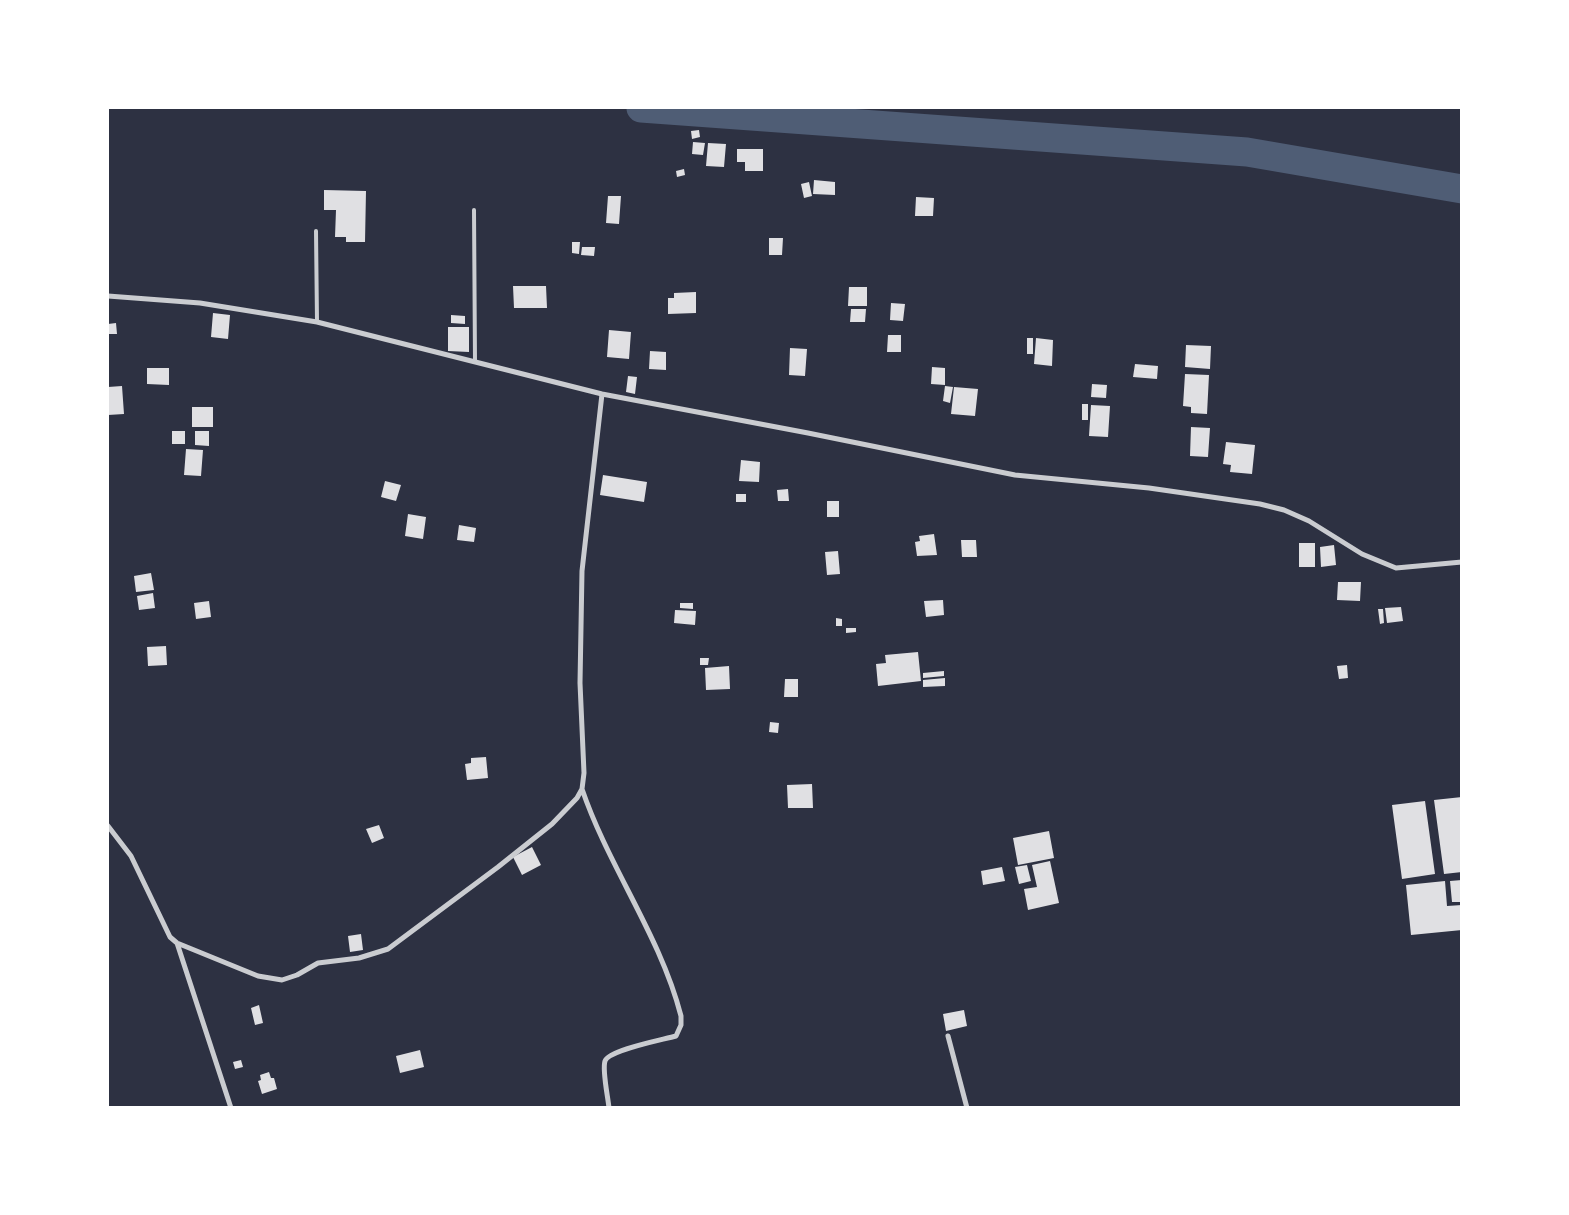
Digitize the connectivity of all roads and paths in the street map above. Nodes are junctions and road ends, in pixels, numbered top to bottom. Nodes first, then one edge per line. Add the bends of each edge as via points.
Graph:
1 (474, 210) dead end
2 (316, 230) dead end
3 (108, 296) edge
4 (317, 322) junction
5 (475, 362) junction
6 (602, 394) junction
7 (1462, 562) edge
8 (582, 790) junction
9 (108, 826) edge
10 (177, 943) junction
11 (948, 1036) dead end
12 (231, 1108) edge
13 (609, 1108) edge
14 (967, 1108) edge

1 - 5 lane
2 - 4 lane
3 - 4 street via 200,303
4 - 5 street
5 - 6 street
6 - 7 street via 1015,475 1150,488 1260,504 1309,521 1362,554 1396,568
6 - 8 street via 582,571
8 - 10 street via 552,824 388,949 359,958 318,963 282,980 258,976
8 - 13 street via 594,824 663,963 681,1025 676,1036 616,1051 608,1057 604,1064
9 - 10 street via 132,856 165,929
10 - 12 street
11 - 14 street

